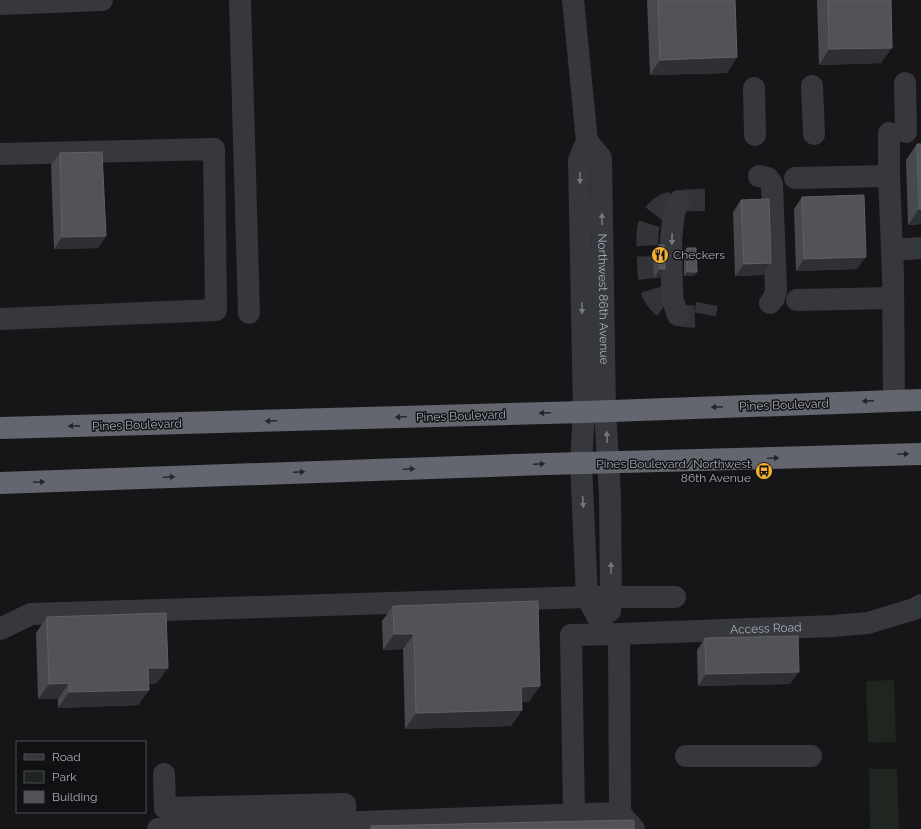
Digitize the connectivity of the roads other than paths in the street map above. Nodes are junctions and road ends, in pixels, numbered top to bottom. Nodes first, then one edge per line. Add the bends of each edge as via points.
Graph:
1 (102, 0) edge
2 (240, 0) edge
3 (573, 0) edge
4 (0, 4) edge
5 (905, 83) dead end
6 (812, 86) dead end
7 (754, 88) dead end
8 (814, 134) dead end
9 (755, 135) dead end
10 (587, 141) junction
11 (0, 154) edge
12 (760, 176) dead end
13 (889, 176) junction
14 (795, 178) dead end
15 (679, 201) dead end
16 (921, 248) edge
17 (893, 250) junction
18 (894, 298) junction
19 (797, 300) dead end
20 (770, 303) dead end
21 (249, 313) dead end
22 (678, 315) dead end
23 (0, 319) edge
24 (894, 400) junction
25 (921, 400) edge
26 (605, 411) junction
27 (584, 412) junction
28 (34, 427) junction
29 (0, 428) edge
30 (0, 443) edge
31 (921, 454) edge
32 (608, 462) junction
33 (581, 463) junction
34 (0, 483) edge
35 (587, 597) junction
36 (612, 597) junction
37 (675, 597) dead end
38 (921, 605) edge
39 (0, 628) edge
40 (613, 634) junction
41 (686, 756) dead end
42 (811, 756) dead end
43 (164, 774) dead end
44 (574, 815) junction
45 (627, 821) edge
46 (346, 826) edge
47 (158, 829) edge

1 - 4 street
2 - 21 street
3 - 10 street, Northwest 86th Avenue
5 - 13 street
6 - 8 street
7 - 9 street
26 -> 10 street, Northwest 86th Avenue via 601,158
10 -> 27 street, Northwest 86th Avenue via 579,160
11 - 23 street via 214,149 216,310
12 - 20 street via 768,178 772,184 776,290
13 - 14 street
13 - 17 street
15 -> 22 street via 674,212 671,240 672,291
16 - 17 street
17 - 18 street
18 - 19 street
18 - 24 street
24 - 25 highway, Pines Boulevard
24 -> 26 highway, Pines Boulevard
26 - 27 highway, Pines Boulevard
32 -> 26 street, Northwest 86th Avenue
27 -> 28 highway, Pines Boulevard
27 - 33 street, Northwest 86th Avenue
28 - 29 highway, Pines Boulevard
28 - 30 highway
32 -> 31 highway
32 - 33 highway
36 -> 32 street
34 -> 33 highway
33 -> 35 street
35 - 36 street
35 - 39 street via 31,614
35 - 40 street
36 - 37 street
36 - 40 street
38 - 40 street, Access Road via 868,623
40 - 44 street, Access Road via 571,635
40 - 45 street
41 - 42 street
43 - 46 street via 165,808 344,804
44 - 45 street
44 - 46 street
46 - 47 street

